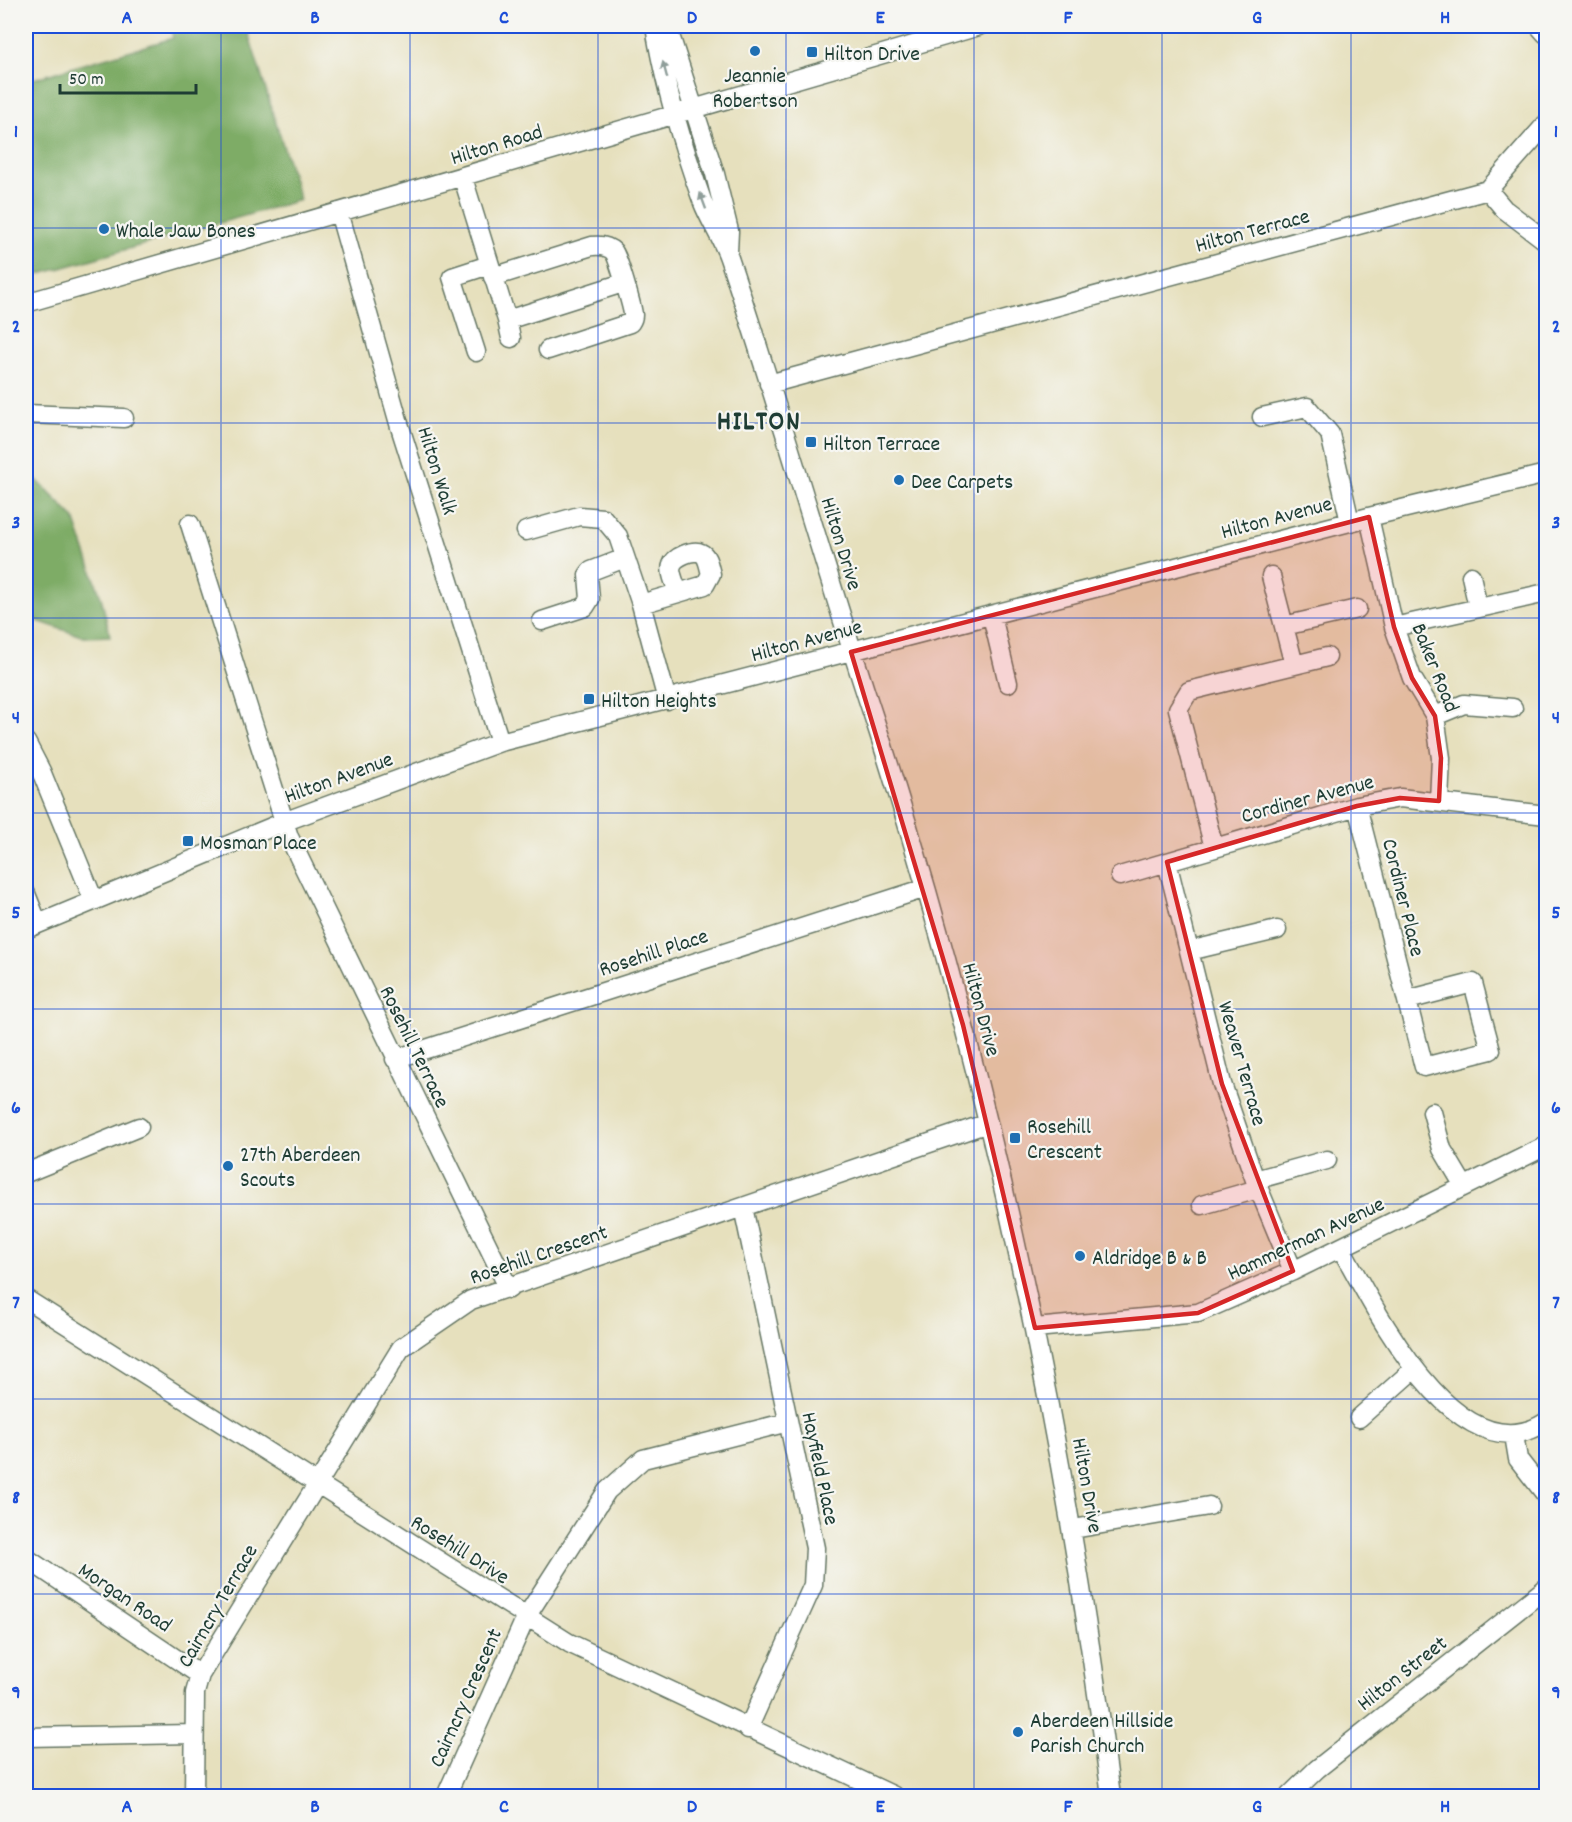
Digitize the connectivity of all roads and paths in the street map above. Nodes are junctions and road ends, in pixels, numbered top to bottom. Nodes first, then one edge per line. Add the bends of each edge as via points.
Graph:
1 (655, 26) edge
2 (668, 26) edge
3 (979, 26) edge
4 (1539, 26) edge
5 (1546, 34) edge
6 (695, 110) junction
7 (676, 113) junction
8 (1546, 124) edge
9 (463, 178) junction
10 (1488, 190) junction
11 (339, 212) junction
12 (1546, 241) edge
13 (728, 254) junction
14 (491, 271) junction
15 (623, 284) junction
16 (26, 303) edge
17 (548, 350) dead end
18 (476, 352) dead end
19 (770, 384) junction
20 (26, 414) edge
21 (1262, 417) dead end
22 (124, 418) dead end
23 (1546, 474) edge
24 (1369, 517) junction
25 (1350, 522) junction
26 (190, 524) dead end
27 (526, 531) dead end
28 (625, 558) junction
29 (1271, 576) dead end
30 (1471, 576) dead end
31 (678, 593) dead end
32 (1546, 593) edge
33 (641, 604) junction
34 (1478, 607) junction
35 (1357, 609) dead end
36 (992, 616) junction
37 (542, 621) dead end
38 (1284, 626) junction
39 (1395, 627) junction
40 (851, 652) junction
41 (1327, 657) dead end
42 (1294, 665) junction
43 (1008, 683) dead end
44 (667, 700) junction
45 (1514, 708) dead end
46 (1435, 716) junction
47 (26, 742) edge
48 (500, 742) junction
49 (1439, 801) junction
50 (1357, 806) junction
51 (1546, 815) edge
52 (286, 821) junction
53 (1214, 848) junction
54 (1167, 862) junction
55 (1120, 876) dead end
56 (926, 888) junction
57 (26, 894) edge
58 (94, 901) junction
59 (32, 926) edge
60 (1277, 930) dead end
61 (1189, 951) junction
62 (1407, 1000) junction
63 (396, 1059) junction
64 (1432, 1112) dead end
65 (988, 1123) junction
66 (139, 1127) dead end
67 (1546, 1146) edge
68 (1327, 1160) dead end
69 (26, 1173) edge
70 (1256, 1184) junction
71 (1464, 1186) junction
72 (1202, 1205) dead end
73 (743, 1207) junction
74 (1341, 1248) junction
75 (1293, 1272) junction
76 (509, 1289) junction
77 (26, 1299) edge
78 (1035, 1328) junction
79 (1414, 1369) junction
80 (1359, 1418) dead end
81 (788, 1422) junction
82 (1546, 1422) edge
83 (1514, 1435) junction
84 (317, 1485) junction
85 (1546, 1495) edge
86 (1209, 1506) dead end
87 (1073, 1529) junction
88 (26, 1558) edge
89 (1546, 1588) edge
90 (526, 1617) junction
91 (201, 1675) junction
92 (748, 1729) junction
93 (193, 1734) junction
94 (26, 1737) edge
95 (194, 1797) edge
96 (446, 1797) edge
97 (894, 1797) edge
98 (1112, 1797) edge
99 (1289, 1797) edge

7 -> 1 street, Hilton Drive
2 - 6 street, Hilton Drive
3 - 6 street, Hilton Road
4 - 5 street
6 - 7 street, Hilton Road
6 - 13 street, Hilton Drive via 726,220
7 - 9 street, Hilton Road
13 -> 7 street, Hilton Drive via 702,200
8 - 10 street
9 - 11 street, Hilton Road
9 - 14 street
10 - 12 street via 1504,209
10 - 19 street, Hilton Terrace
11 - 16 street, Hilton Road
11 - 48 street, Hilton Walk via 400,427
13 - 19 street, Hilton Drive
14 - 15 street via 600,245 619,258
14 - 15 street via 509,329
14 - 18 street via 452,277
15 - 17 street via 632,310 630,323
19 - 40 street, Hilton Drive
20 - 22 street
21 - 25 street via 1307,407 1330,434
23 - 24 street, Hilton Avenue
24 - 25 street, Hilton Avenue
24 - 39 street, Baker Road
25 - 36 street, Hilton Avenue
26 - 52 street
27 - 28 street via 579,516 603,518 618,536
28 - 33 street
28 - 37 street via 591,571 590,599 585,607
29 - 38 street
30 - 34 street
31 - 33 street
32 - 34 street
33 - 44 street
34 - 39 street
35 - 38 street
36 - 40 street, Hilton Avenue
36 - 43 street
38 - 42 street
39 - 46 street, Baker Road via 1412,678
40 - 44 street, Hilton Avenue
40 - 56 street, Hilton Drive
41 - 42 street
42 - 53 street via 1189,691 1178,709
44 - 48 street, Hilton Avenue
45 - 46 street via 1464,704
46 - 49 street, Baker Road via 1441,758
47 - 58 street
48 - 52 street, Hilton Avenue
49 - 50 street, Cordiner Avenue via 1400,798
49 - 51 street, Cordiner Avenue via 1490,811
50 - 53 street, Cordiner Avenue
50 - 62 street, Cordiner Place
52 - 58 street, Hilton Avenue
52 - 63 street, Rosehill Terrace via 289,837
53 - 54 street, Cordiner Avenue
54 - 55 street, Cordiner Avenue
54 - 61 street, Weaver Terrace
56 - 63 street, Rosehill Place
56 - 65 street, Hilton Drive
57 - 59 street, Hilton Avenue
58 - 59 street, Hilton Avenue
60 - 61 street
61 - 70 street, Weaver Terrace via 1222,1084
62 - 62 street, Cordiner Place via 1424,1067 1491,1050 1473,983
63 - 76 street, Rosehill Terrace
64 - 71 street via 1442,1149
65 - 73 street, Rosehill Crescent
65 - 78 street, Hilton Drive
66 - 69 street
67 - 71 street, Hammerman Avenue
68 - 70 street
70 - 72 street
70 - 75 street, Weaver Terrace
71 - 74 street, Hammerman Avenue
73 - 76 street, Rosehill Crescent
73 - 81 street, Hayfield Place
74 - 75 street, Hammerman Avenue
74 - 79 street
75 - 78 street, Hammerman Avenue via 1198,1313
76 - 84 street, Rosehill Crescent via 471,1300 401,1348
77 - 84 street, Rosehill Drive
78 - 87 street, Hilton Drive
79 - 80 street
79 - 83 street via 1456,1413 1482,1429
81 - 90 street, Cairncry Crescent via 643,1460 607,1491
81 - 92 street, Hayfield Place via 815,1548 813,1585
82 - 83 street
83 - 85 street via 1518,1459
84 - 90 street, Rosehill Drive
84 - 91 street, Cairncry Terrace
86 - 87 street
87 - 98 street, Hilton Drive
88 - 91 street, Morgan Road
89 - 99 street, Hilton Street via 1317,1769
90 - 92 street, Rosehill Drive via 569,1643
90 - 96 street, Cairncry Crescent
91 - 93 street, Cairncry Terrace via 195,1693
92 - 97 street, Rosehill Drive
93 - 94 street
93 - 95 street, Cairncry Terrace

